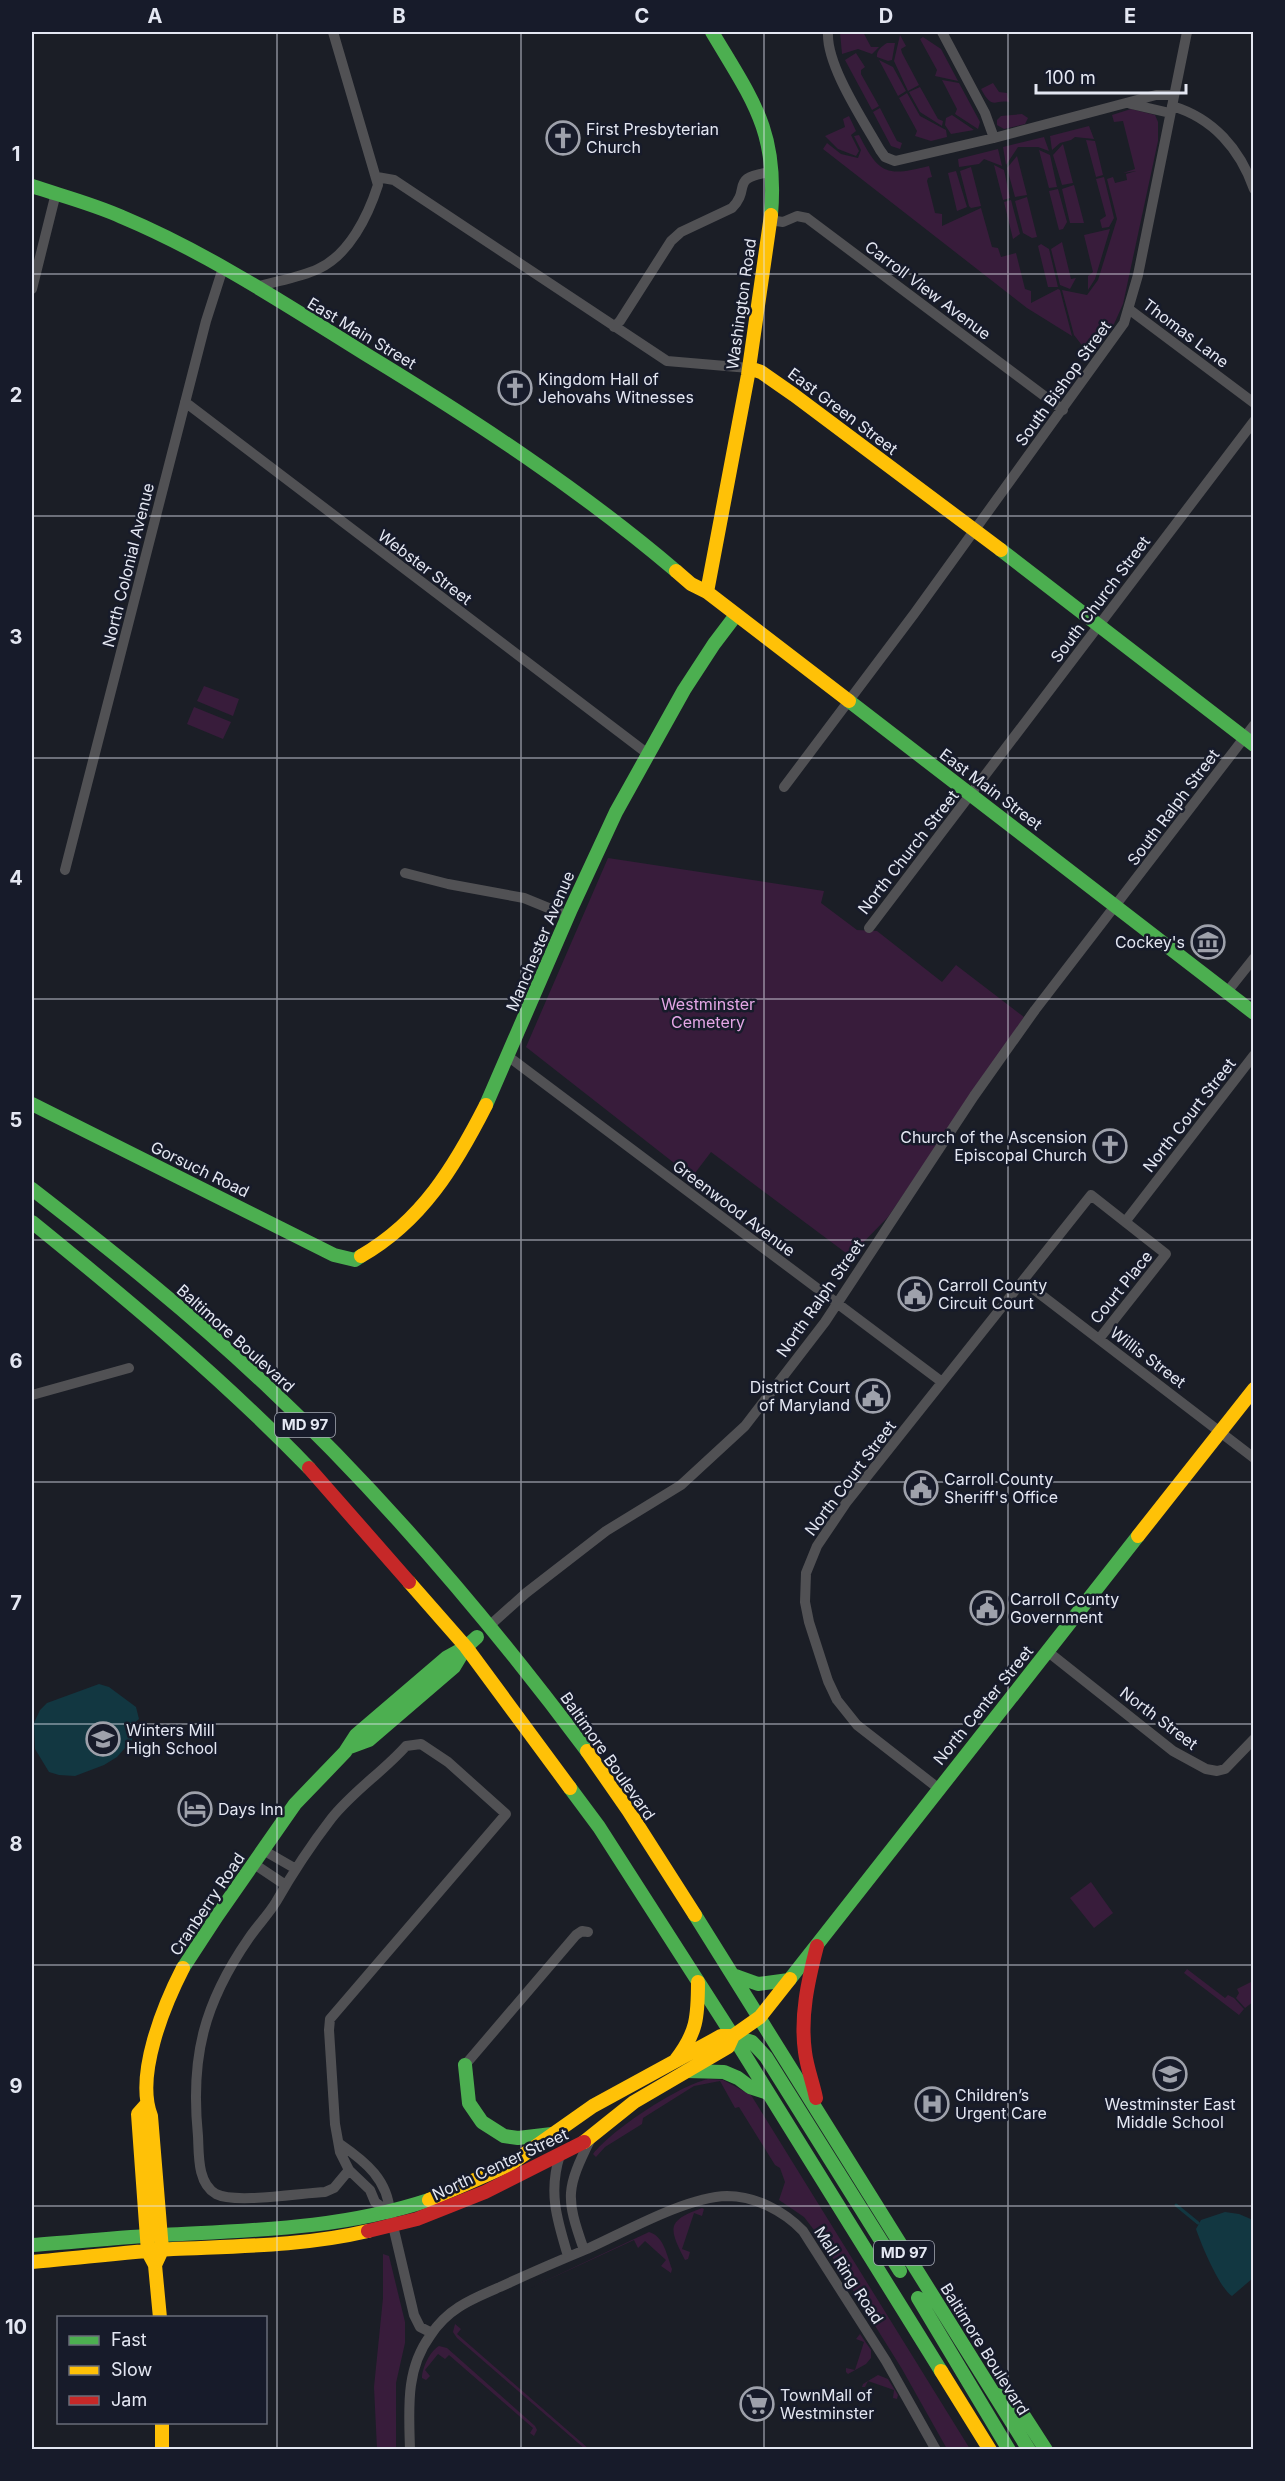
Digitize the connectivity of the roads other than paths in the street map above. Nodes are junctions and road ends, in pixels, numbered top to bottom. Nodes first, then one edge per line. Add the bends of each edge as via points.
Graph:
1 (333, 32) edge
2 (712, 32) edge
3 (828, 32) edge
4 (942, 32) edge
5 (1187, 32) edge
6 (1128, 103) junction
7 (1172, 105) junction
8 (994, 138) junction
9 (771, 172) junction
10 (377, 177) junction
11 (32, 186) edge
12 (1254, 189) edge
13 (56, 194) junction
14 (769, 220) junction
15 (223, 268) junction
16 (256, 287) junction
17 (32, 289) edge
18 (1130, 309) junction
19 (614, 327) junction
20 (749, 368) junction
21 (185, 402) junction
22 (1254, 403) edge
23 (1063, 410) junction
24 (1254, 421) edge
25 (975, 531) junction
26 (707, 592) junction
27 (736, 615) junction
28 (1099, 626) junction
29 (848, 701) junction
30 (1254, 725) edge
31 (1249, 741) edge
32 (648, 754) junction
33 (784, 787) dead end
34 (971, 795) junction
35 (65, 870) dead end
36 (405, 873) dead end
37 (1116, 906) junction
38 (568, 916) junction
39 (869, 928) dead end
40 (1254, 958) edge
41 (1227, 992) junction
42 (1254, 1013) edge
43 (1254, 1055) edge
44 (509, 1057) junction
45 (32, 1104) edge
46 (32, 1189) edge
47 (32, 1222) edge
48 (1125, 1222) junction
49 (355, 1260) joint
50 (1023, 1281) junction
51 (836, 1304) junction
52 (1099, 1339) junction
53 (129, 1368) dead end
54 (942, 1382) junction
55 (1254, 1389) edge
56 (32, 1395) edge
57 (1220, 1431) junction
58 (1254, 1458) edge
59 (489, 1626) junction
60 (477, 1637) joint
61 (466, 1647) junction
62 (1047, 1651) junction
63 (1254, 1738) edge
64 (938, 1788) junction
65 (263, 1850) junction
66 (254, 1864) junction
67 (296, 1869) junction
68 (284, 1884) junction
69 (588, 1932) dead end
70 (817, 1946) junction
71 (733, 1976) junction
72 (789, 1980) junction
73 (698, 1982) junction
74 (760, 2017) junction
75 (733, 2036) junction
76 (675, 2061) junction
77 (465, 2065) joint
78 (687, 2071) junction
79 (768, 2093) junction
80 (146, 2105) junction
81 (593, 2106) junction
82 (817, 2110) junction
83 (555, 2133) junction
84 (591, 2138) junction
85 (340, 2144) junction
86 (560, 2155) junction
87 (349, 2170) junction
88 (391, 2219) junction
89 (161, 2235) junction
90 (146, 2236) junction
91 (32, 2245) edge
92 (584, 2250) junction
93 (155, 2251) junction
94 (568, 2256) junction
95 (32, 2262) edge
96 (160, 2316) edge
97 (432, 2333) junction
98 (994, 2393) junction
99 (162, 2424) edge
100 (162, 2450) edge
101 (410, 2450) edge
102 (936, 2450) edge
103 (990, 2450) edge
104 (1010, 2450) edge
105 (1029, 2450) edge
106 (1046, 2450) edge

1 - 10 street
2 - 9 main road, Washington Road via 758,111 770,148
3 - 8 street via 836,68 885,157 904,160
4 - 8 street
5 - 7 street, South Bishop Street
6 - 7 street
6 - 7 street via 1156,95
6 - 8 street
7 - 12 street via 1205,120 1226,140 1244,165
7 - 18 street, South Bishop Street
9 - 14 main road, Washington Road
9 - 19 street via 747,178 732,208 681,232 671,241
10 - 16 street via 375,194 341,253 315,271
10 - 19 street, East Green Street via 394,180
11 - 13 main road, East Main Street
13 - 15 main road, East Main Street via 137,223
13 - 17 street
14 - 20 main road, Washington Road
14 - 23 street, Carroll View Avenue via 807,218
15 - 16 main road, East Main Street
15 - 21 street, North Colonial Avenue
16 - 26 main road, East Main Street via 526,458 651,550 687,569
18 - 22 street, Thomas Lane
18 - 23 street, South Bishop Street
19 - 20 street, East Green Street via 667,361
20 - 25 main road, East Green Street via 794,394
20 - 26 main road, Washington Road
21 - 32 street, Webster Street
21 - 35 street, North Colonial Avenue
23 - 25 street, South Bishop Street
24 - 28 street, South Church Street
25 - 28 main road, East Green Street
25 - 29 street, South Bishop Street
26 - 27 main road, East Main Street
27 - 29 main road, East Main Street
27 - 32 main road, Manchester Avenue via 708,649
28 - 31 main road, East Green Street
28 - 34 street, South Church Street
29 - 33 street, South Bishop Street
29 - 34 main road, East Main Street
30 - 31 street, South Ralph Street
31 - 37 street, South Ralph Street
32 - 38 main road, Manchester Avenue
34 - 37 main road, East Main Street
34 - 39 street, North Church Street
36 - 38 street via 524,898
37 - 41 main road, East Main Street
37 - 51 street, North Ralph Street via 974,1096
38 - 44 main road, Manchester Avenue
40 - 41 street
41 - 42 main road, East Main Street
43 - 48 street, North Court Street
44 - 49 main road, Manchester Avenue via 467,1143 416,1214 384,1245
44 - 51 street, Greenwood Avenue
45 - 49 main road, Gorsuch Road via 334,1254
46 - 59 main road, Baltimore Boulevard / MD 97 via 114,1253 287,1407 401,1523
47 - 61 main road, MD 97 via 139,1310 268,1426
48 - 50 street, North Court Street via 1091,1195
48 - 52 street, Court Place via 1166,1254
50 - 52 street, Willis Street
50 - 54 street, North Court Street
51 - 54 street, Greenwood Avenue
51 - 59 street, North Ralph Street via 746,1426 716,1455 681,1485 570,1557
52 - 57 street, Willis Street
53 - 56 street
54 - 64 street, North Court Street via 833,1520 810,1560 805,1587 813,1640 837,1700 857,1725
55 - 57 main road, North Center Street
57 - 58 street, Willis Street
57 - 62 main road, North Center Street
59 - 60 street, North Ralph Street
59 - 71 main road, Baltimore Boulevard / MD 97 via 600,1769
60 - 61 main road, Cranberry Road
61 - 65 main road, Cranberry Road via 446,1658 356,1735 350,1747 301,1798
61 - 73 main road, MD 97 via 599,1827
62 - 63 street, North Street via 1173,1751 1206,1769 1225,1768
62 - 64 main road, North Center Street
64 - 70 main road, North Center Street
65 - 66 main road, Cranberry Road
65 - 67 street
66 - 68 street
66 - 80 main road, Cranberry Road via 209,1927 163,2007 151,2050
67 - 68 street
67 - 85 street via 332,1818 406,1746 421,1744 431,1749 506,1814 330,2019 335,2124
68 - 87 street via 224,1977 207,2016 199,2046 197,2079 201,2174 211,2190 236,2198 330,2191
69 - 77 street via 576,1935
70 - 72 main road, North Center Street
70 - 82 main road via 803,2007 805,2056
71 - 72 main road via 758,1984
71 - 74 main road, Baltimore Boulevard / MD 97
72 - 74 main road, North Center Street
73 - 75 main road, MD 97
73 - 76 main road via 696,2031
74 - 75 main road, North Center Street
74 - 82 main road, Baltimore Boulevard / MD 97
75 - 76 main road, North Center Street via 721,2036
75 - 78 main road, North Center Street via 728,2047
75 - 79 main road, MD 97
75 - 104 main road via 755,2043 766,2057
76 - 81 main road, North Center Street
77 - 83 main road via 469,2103 482,2122 504,2136
78 - 79 main road via 724,2072
78 - 84 main road, North Center Street via 634,2102
79 - 103 main road, MD 97
80 - 89 main road, Cranberry Road via 151,2116
80 - 90 main road, Cranberry Road via 138,2114
81 - 83 main road, North Center Street
81 - 86 main road
82 - 98 main road, Baltimore Boulevard / MD 97
83 - 88 main road, North Center Street via 509,2165
84 - 86 main road, North Center Street
84 - 92 street via 569,2193
85 - 87 street
85 - 88 street via 359,2157 382,2184 389,2198
86 - 88 main road, North Center Street via 469,2200 417,2219
86 - 94 street via 554,2206
87 - 88 street
88 - 89 main road, North Center Street via 280,2230
88 - 93 main road, North Center Street via 345,2236 289,2244
88 - 97 street via 414,2315 420,2326
89 - 90 main road, North Center Street
89 - 93 main road, Cranberry Road
90 - 91 main road, North Center Street
90 - 93 main road, Cranberry Road
92 - 94 street, Mall Ring Road
92 - 102 street, Mall Ring Road via 705,2199 737,2197 772,2208 808,2238 886,2361
93 - 95 main road, North Center Street
93 - 96 main road, Cranberry Road
94 - 97 street, Mall Ring Road via 465,2303
97 - 101 street, Mall Ring Road via 419,2353 411,2378
98 - 105 main road, Baltimore Boulevard / MD 97
98 - 106 main road via 1016,2402
99 - 100 main road

